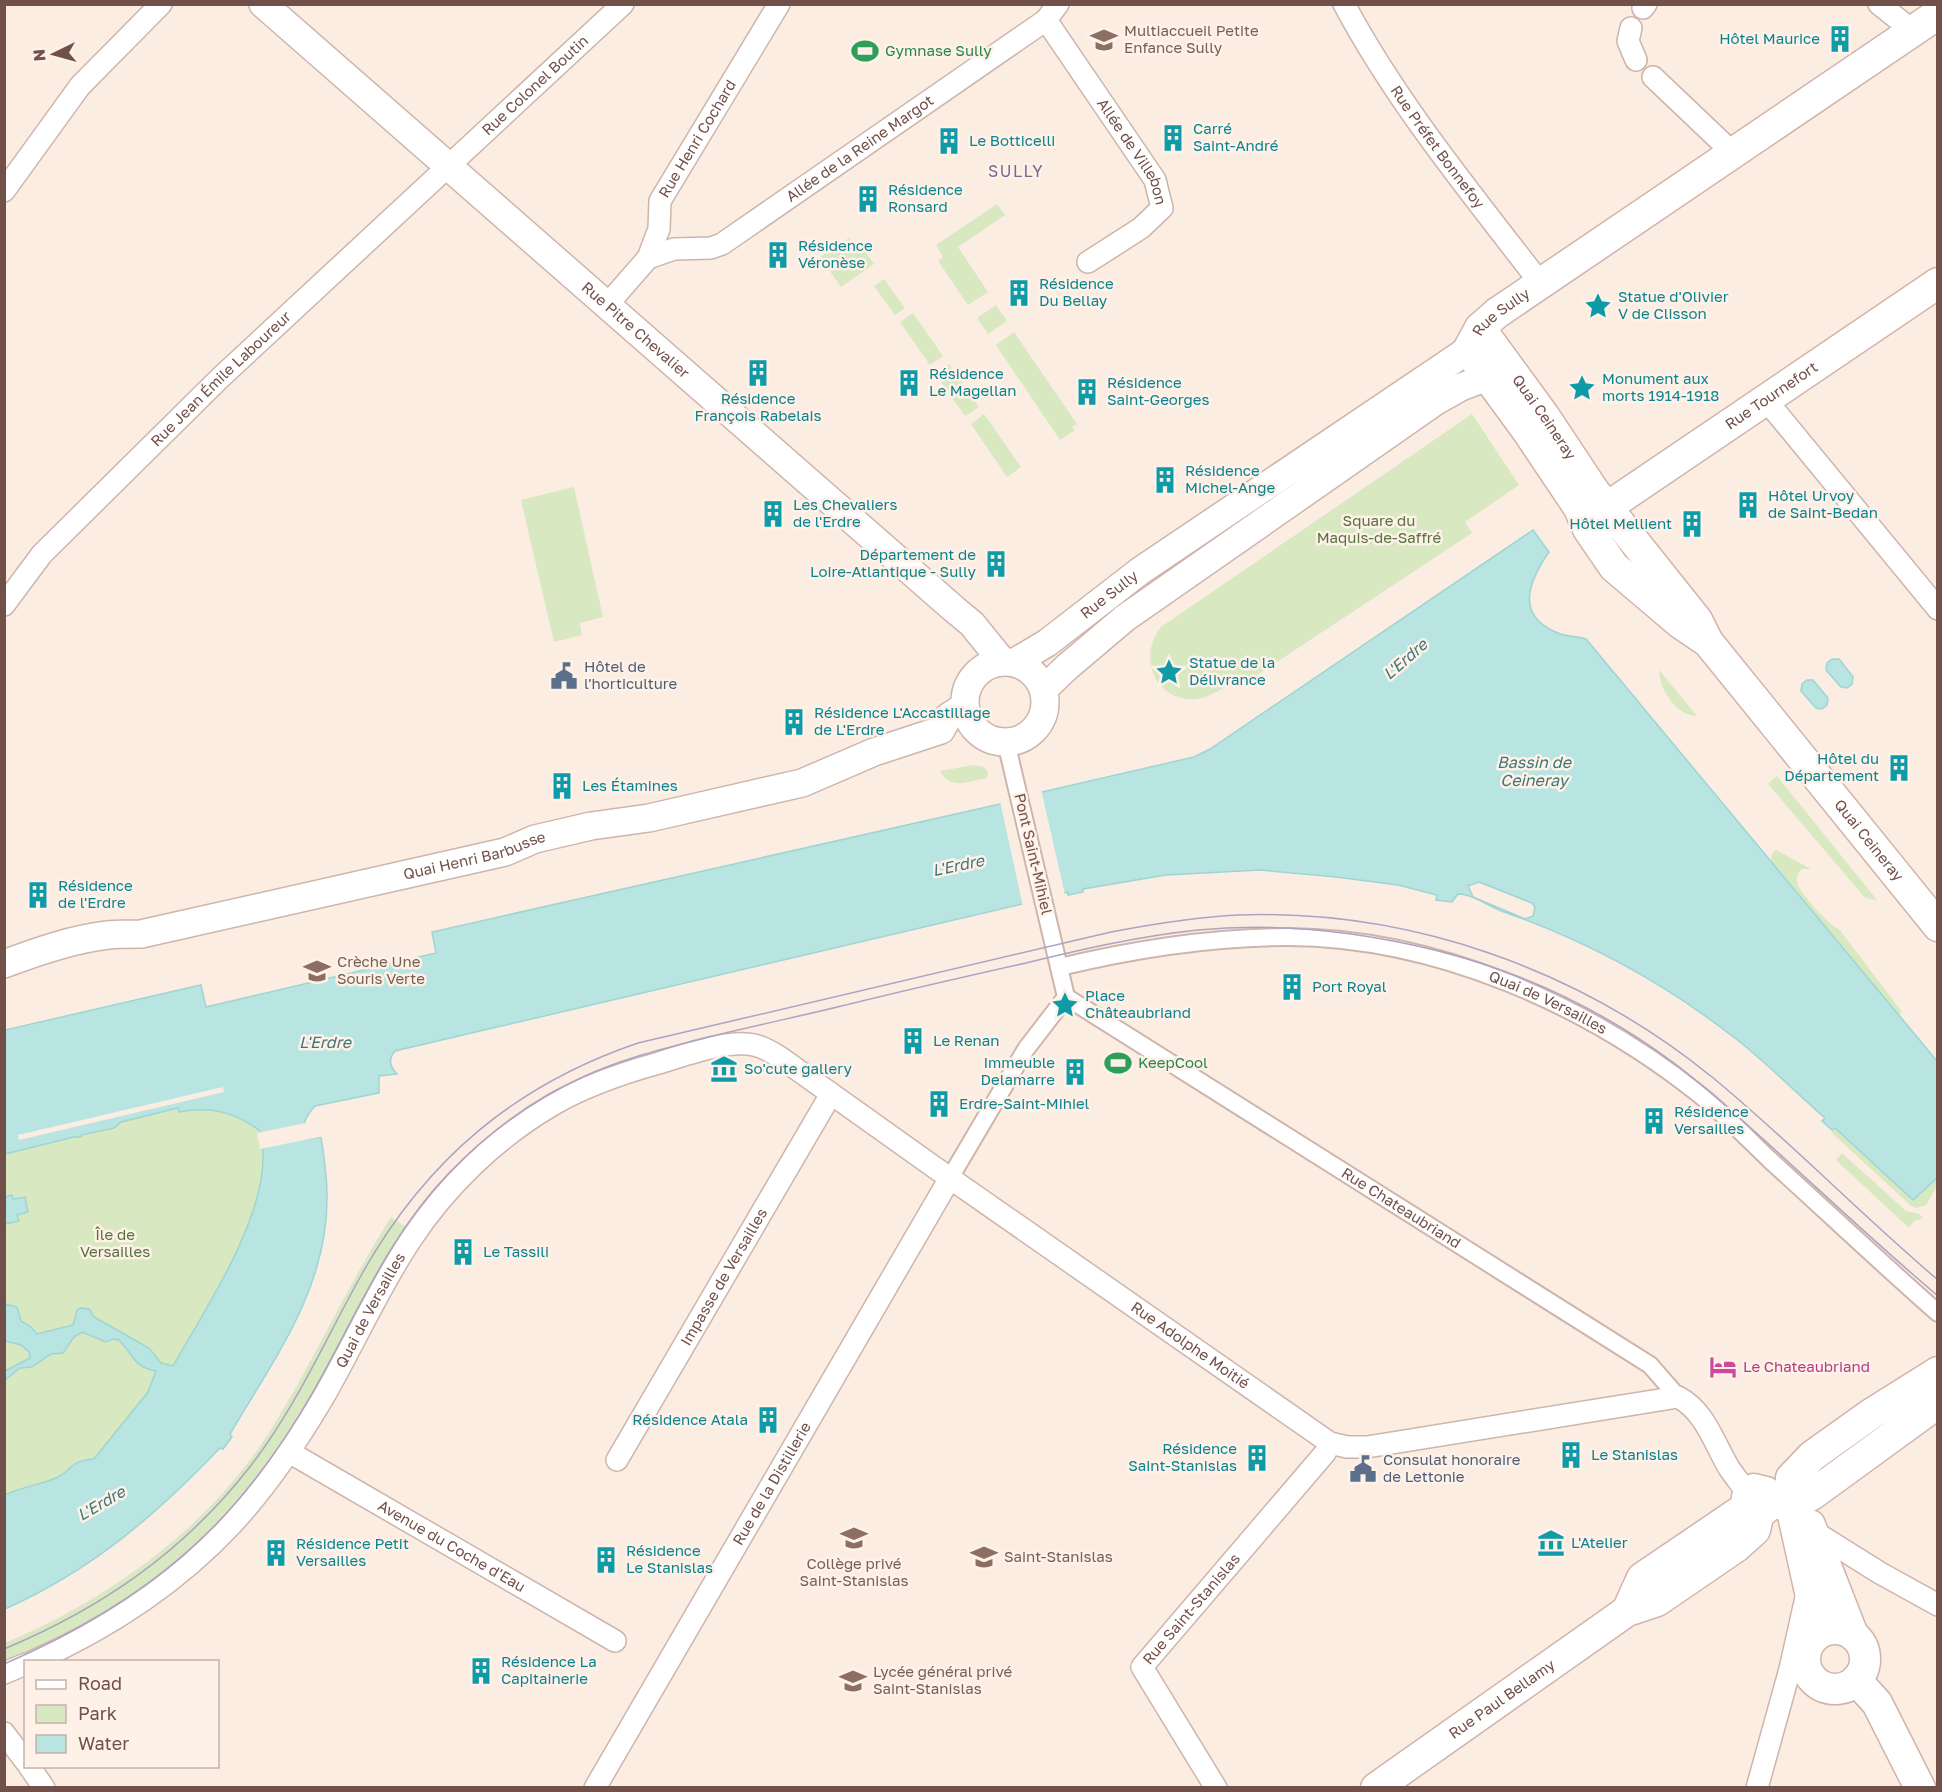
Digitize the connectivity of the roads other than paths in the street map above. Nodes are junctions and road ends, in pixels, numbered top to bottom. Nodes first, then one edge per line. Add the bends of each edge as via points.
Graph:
1 (161, 4) edge
2 (263, 4) edge
3 (623, 4) edge
4 (779, 4) edge
5 (1344, 4) edge
6 (1879, 4) edge
7 (1052, 12) edge
8 (1938, 14) edge
9 (1631, 28) dead end
10 (1913, 31) junction
11 (1636, 60) dead end
12 (1653, 77) dead end
13 (1733, 153) junction
14 (448, 165) junction
15 (4, 191) edge
16 (648, 258) junction
17 (1088, 262) dead end
18 (1541, 284) junction
19 (1938, 284) edge
20 (607, 305) junction
21 (1474, 339) junction
22 (1487, 377) junction
23 (1766, 399) junction
24 (1592, 508) junction
25 (4, 604) edge
26 (1938, 609) edge
27 (1008, 662) junction
28 (1044, 689) junction
29 (965, 706) junction
30 (940, 730) junction
31 (994, 739) junction
32 (1938, 926) edge
33 (4, 964) edge
34 (1060, 967) junction
35 (1066, 996) junction
36 (761, 1047) joint
37 (831, 1094) junction
38 (950, 1178) junction
39 (1938, 1313) edge
40 (1938, 1372) edge
41 (1678, 1396) junction
42 (1938, 1403) edge
43 (1330, 1443) junction
44 (289, 1452) junction
45 (617, 1460) dead end
46 (1762, 1502) junction
47 (1814, 1531) junction
48 (1809, 1586) junction
49 (1938, 1605) edge
50 (1819, 1634) junction
51 (1853, 1635) junction
52 (615, 1641) dead end
53 (37, 1660) edge
54 (1798, 1664) junction
55 (24, 1665) edge
56 (4, 1673) edge
57 (1856, 1680) junction
58 (4, 1733) edge
59 (24, 1759) edge
60 (30, 1768) edge
61 (44, 1788) edge
62 (595, 1788) edge
63 (1216, 1788) edge
64 (1376, 1788) edge
65 (1757, 1788) edge
66 (1920, 1788) edge

1 - 15 street via 80,86
2 - 14 street, Rue Pitre Chevalier
3 - 14 street, Rue Colonel Boutin
4 - 16 street, Rue Henri Cochard via 660,201 659,229
5 - 18 street, Rue Préfet Bonnefoy via 1391,82
6 - 10 street
7 - 16 street, Allée de la Reine Margot via 722,244 674,249
7 - 17 street, Allée de Villebon via 1155,180 1162,208 1141,228
8 - 10 main road, Rue Sully
9 - 11 street via 1628,41
10 - 13 main road, Rue Sully
12 - 13 street
13 - 18 main road, Rue Sully
14 - 20 street, Rue Pitre Chevalier
14 - 25 street, Rue Jean Émile Laboureur via 220,378 42,554
16 - 20 street, Rue Henri Cochard
18 - 21 main road, Rue Sully via 1497,313
19 - 23 main road, Rue Tournefort
20 - 27 street, Rue Pitre Chevalier via 972,624
21 - 22 main road, Quai Ceineray
21 - 24 main road, Quai Ceineray via 1545,417
21 - 27 street, Rue Sully via 1140,571 1047,643
22 - 24 main road, Quai Ceineray
22 - 28 street, Rue Sully via 1436,401 1125,618
23 - 24 main road, Rue Tournefort
23 - 26 street
24 - 32 main road, Quai Ceineray via 1697,620 1708,642
27 - 28 street via 1033,672
27 - 29 street via 983,668 972,679
28 - 31 street via 1045,708 1040,722 1027,735 1019,740
29 - 30 street, Quai Henri Barbusse via 948,717
29 - 31 street via 971,722
30 - 31 street via 954,738
30 - 33 street, Quai Henri Barbusse via 874,752 802,783 649,818 591,826 535,839 505,852 141,934 108,935 42,950
31 - 34 street, Pont Saint-Mihiel via 1014,771
34 - 35 street, Pont Saint-Mihiel
34 - 39 street, Quai de Versailles via 1186,942 1292,937 1348,942 1448,962 1552,1001 1604,1028 1701,1096
35 - 38 street via 1026,1049
35 - 41 street, Rue Chateaubriand via 1650,1365
36 - 37 street, Rue Adolphe Moitié
36 - 44 street, Quai de Versailles via 741,1043 694,1053 592,1085 553,1105 475,1163 410,1239
37 - 38 street, Rue Adolphe Moitié
37 - 45 street, Impasse de Versailles
38 - 43 street, Rue Adolphe Moitié
38 - 62 street, Rue de la Distillerie
40 - 46 main road, Rue Paul Bellamy via 1812,1456
41 - 43 street, Rue Adolphe Moitié via 1367,1446
41 - 46 street, Rue Chateaubriand via 1691,1404 1716,1442 1742,1460 1752,1474
42 - 46 main road via 1813,1494
43 - 63 street, Rue Saint-Stanislas via 1142,1667
44 - 52 street, Avenue du Coche d'Eau
44 - 53 street, Quai de Versailles via 233,1523 199,1557 112,1621
46 - 47 main road
46 - 48 main road
46 - 64 main road, Rue Paul Bellamy via 1755,1530 1736,1547 1657,1601 1627,1611
47 - 49 street
47 - 51 main road
48 - 50 main road
48 - 54 street
50 - 51 main road via 1840,1629
50 - 54 main road
51 - 57 main road via 1865,1657
54 - 57 main road via 1820,1685 1835,1689
54 - 65 street
55 - 56 street
57 - 66 main road via 1877,1703
58 - 59 street
60 - 61 street

